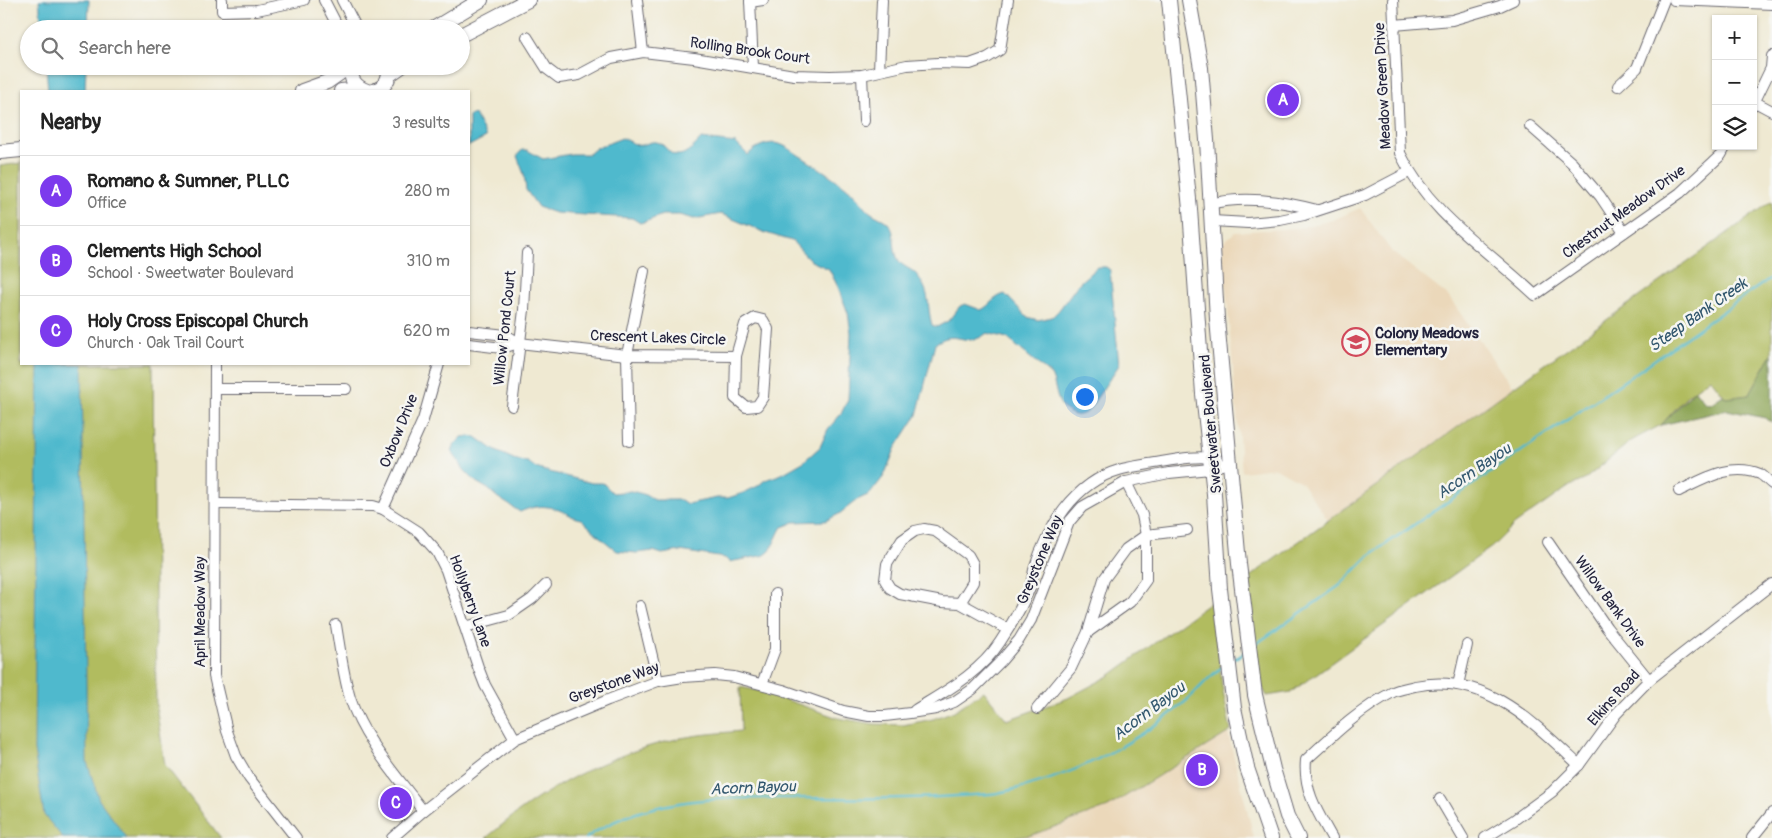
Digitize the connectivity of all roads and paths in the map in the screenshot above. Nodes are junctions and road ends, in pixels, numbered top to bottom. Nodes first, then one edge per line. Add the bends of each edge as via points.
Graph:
1 (222, 0) edge
2 (304, 0) edge
3 (324, 0) edge
4 (342, 0) edge
5 (481, 0) edge
6 (528, 0) edge
7 (637, 0) edge
8 (763, 0) edge
9 (882, 0) edge
10 (1008, 0) edge
11 (1169, 0) edge
12 (1189, 0) edge
13 (1393, 0) edge
14 (1513, 0) edge
15 (1664, 0) edge
16 (1674, 0) edge
17 (750, 1) edge
18 (1772, 4) edge
19 (334, 20) edge
20 (352, 20) edge
21 (448, 20) edge
22 (1394, 25) junction
23 (470, 30) edge
24 (527, 37) dead end
25 (643, 52) junction
26 (1772, 56) edge
27 (752, 67) junction
28 (1200, 68) junction
29 (879, 70) junction
30 (1177, 71) junction
31 (338, 75) edge
32 (352, 75) edge
33 (862, 75) junction
34 (389, 78) edge
35 (1618, 86) dead end
36 (305, 90) edge
37 (365, 90) edge
38 (370, 90) edge
39 (1757, 97) edge
40 (1757, 104) edge
41 (1772, 111) edge
42 (864, 121) dead end
43 (1530, 126) dead end
44 (20, 150) edge
45 (1724, 150) edge
46 (0, 152) edge
47 (1409, 172) junction
48 (1210, 204) junction
49 (1317, 210) junction
50 (1190, 215) junction
51 (1212, 221) junction
52 (1624, 232) junction
53 (527, 253) dead end
54 (644, 271) dead end
55 (1535, 295) joint
56 (470, 331) edge
57 (519, 343) junction
58 (470, 344) edge
59 (627, 355) junction
60 (736, 356) junction
61 (215, 365) edge
62 (439, 365) edge
63 (215, 389) junction
64 (346, 389) dead end
65 (512, 406) dead end
66 (629, 441) dead end
67 (1230, 462) junction
68 (1210, 463) junction
69 (1126, 482) junction
70 (1772, 484) edge
71 (1679, 492) dead end
72 (215, 504) junction
73 (383, 509) junction
74 (1187, 530) dead end
75 (1146, 535) junction
76 (1548, 542) dead end
77 (1034, 570) junction
78 (1047, 576) junction
79 (1772, 584) edge
80 (546, 585) dead end
81 (776, 594) dead end
82 (960, 603) junction
83 (640, 606) dead end
84 (336, 625) dead end
85 (464, 627) junction
86 (1007, 629) junction
87 (1088, 632) junction
88 (1467, 645) dead end
89 (965, 679) junction
90 (1649, 680) junction
91 (658, 681) junction
92 (762, 684) junction
93 (1458, 684) junction
94 (974, 689) junction
95 (1037, 709) dead end
96 (910, 713) junction
97 (515, 739) junction
98 (1579, 765) junction
99 (1440, 799) dead end
100 (424, 811) junction
101 (1772, 813) edge
102 (296, 838) edge
103 (392, 838) edge
104 (1271, 838) edge
105 (1298, 838) edge
106 (1332, 838) edge
107 (1463, 838) edge
108 (1485, 838) edge
109 (1752, 838) edge

1 - 2 street via 222,11 257,10
3 - 19 street
4 - 20 street
5 - 21 main road
6 - 23 main road
7 - 25 street
8 - 17 street
9 - 29 street
10 - 29 street, Rolling Brook Court via 1000,50 988,58 970,64 938,62
11 - 30 main road, Sweetwater Boulevard
12 - 28 main road, Sweetwater Boulevard
13 - 22 street, Meadow Green Drive
14 - 22 street via 1452,20
15 - 35 street via 1637,68
16 - 18 street
17 - 27 street
22 - 47 street, Meadow Green Drive via 1400,153
24 - 25 street, Rolling Brook Court via 547,68 559,78 579,75 611,58
25 - 27 street, Rolling Brook Court
26 - 39 street via 1771,68
27 - 33 street, Rolling Brook Court via 794,76
28 - 30 main road
28 - 48 main road, Sweetwater Boulevard
29 - 33 street, Rolling Brook Court
30 - 50 main road, Sweetwater Boulevard
31 - 36 main road
32 - 37 main road
33 - 42 street
34 - 38 main road via 383,87
40 - 41 street
43 - 52 street via 1572,163
44 - 46 main road
45 - 52 street, Chestnut Meadow Drive via 1680,193
47 - 49 street via 1365,195
47 - 55 street, Meadow Green Drive via 1447,218
48 - 49 street via 1261,200
48 - 50 main road
48 - 51 main road, Sweetwater Boulevard
49 - 51 street via 1280,220 1248,223
50 - 51 main road
50 - 68 main road, Sweetwater Boulevard
51 - 67 main road, Sweetwater Boulevard
52 - 55 street, Chestnut Meadow Drive
53 - 57 street, Willow Pond Court
54 - 59 street
56 - 57 street, Crescent Lakes Circle via 506,335
57 - 58 street, Crescent Lakes Circle via 502,348
57 - 59 street, Crescent Lakes Circle
57 - 65 street, Willow Pond Court
59 - 60 street, Crescent Lakes Circle
59 - 66 street
60 - 60 street, Crescent Lakes Circle via 745,324 754,318 763,320 768,329 763,397 756,406 746,407 735,398
61 - 63 street, April Meadow Way
62 - 73 street, Oxbow Drive via 423,420
63 - 64 street
63 - 72 street, April Meadow Way
67 - 68 street, Greystone Way
67 - 105 main road, Sweetwater Boulevard via 1255,695 1287,816
68 - 69 street, Greystone Way
68 - 77 street, Greystone Way via 1171,460 1119,470 1099,478 1068,504 1049,535
68 - 104 main road, Sweetwater Boulevard via 1234,708 1247,768
69 - 75 street via 1142,515
69 - 78 street, Greystone Way via 1082,507 1069,522
70 - 71 street via 1760,474 1739,470 1720,472
72 - 73 street, Hollyberry Lane via 354,505
72 - 102 street, April Meadow Way via 214,676 226,731 249,778
73 - 85 street, Hollyberry Lane via 419,532 436,552 446,570
74 - 75 street
75 - 87 street via 1126,549 1104,579
75 - 87 street via 1146,580 1130,602
76 - 90 street, Willow Bank Drive via 1607,628
77 - 78 street
77 - 86 street, Greystone Way via 1031,584
78 - 94 street, Greystone Way via 1031,620 1019,640
79 - 90 street, Elkins Road
80 - 85 street via 509,615
81 - 92 street via 776,649
82 - 82 street via 900,594 890,588 885,580 887,564 902,540 915,531 935,531 968,554 973,564 974,582
82 - 86 street
83 - 91 street
84 - 100 street via 350,698 362,725 381,756
85 - 97 street, Hollyberry Lane via 485,685
86 - 89 street, Greystone Way via 990,655
87 - 95 street via 1071,668
88 - 93 street
89 - 94 street
89 - 96 street, Greystone Way
90 - 98 street, Elkins Road via 1616,714
91 - 92 street, Greystone Way via 715,675
91 - 97 street, Greystone Way
92 - 96 street, Greystone Way via 847,712 869,716
93 - 98 street via 1493,696 1531,720
93 - 106 street via 1430,683 1395,691 1348,722 1306,760 1304,774 1314,805
94 - 96 street, Greystone Way via 936,709
97 - 100 street, Greystone Way
98 - 108 street, Elkins Road via 1552,792
99 - 107 street
100 - 103 street, Greystone Way
101 - 109 street

